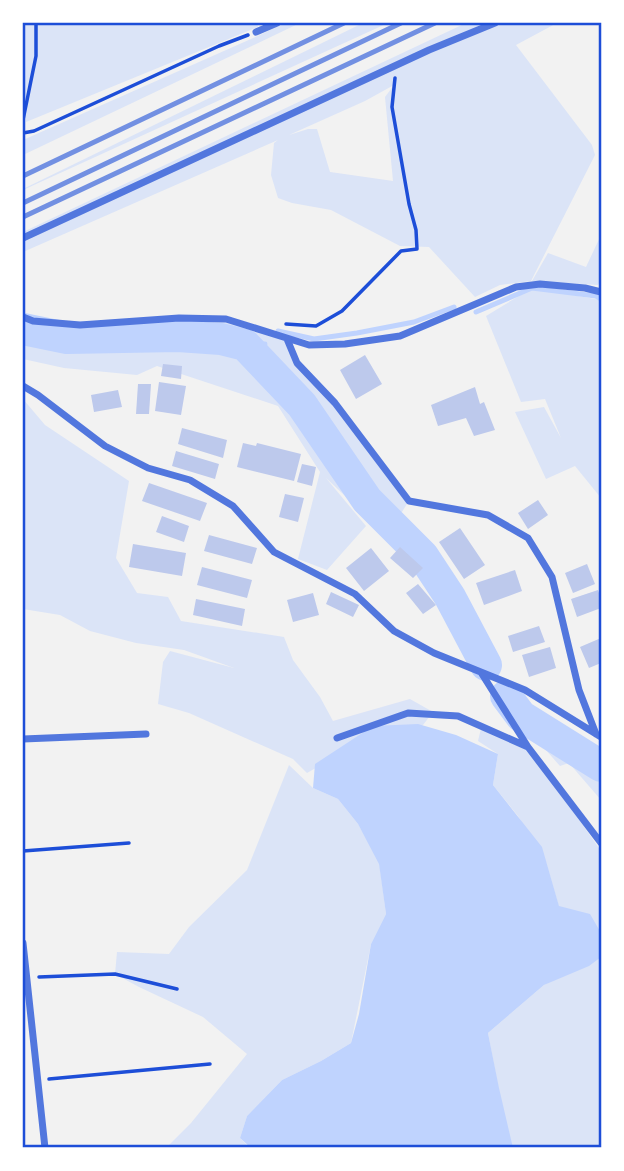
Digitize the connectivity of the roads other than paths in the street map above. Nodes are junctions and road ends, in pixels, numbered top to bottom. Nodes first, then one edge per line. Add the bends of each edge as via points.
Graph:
1 (276, 23) edge
2 (495, 23) edge
3 (257, 32) road end
4 (23, 238) edge
5 (601, 292) edge
6 (23, 317) edge
7 (287, 339) junction
8 (23, 386) edge
9 (481, 673) junction
10 (146, 734) dead end
11 (598, 736) edge
12 (337, 738) dead end
13 (23, 739) edge
14 (528, 747) junction
15 (601, 843) edge
16 (23, 943) edge
17 (45, 1148) edge

1 - 3 street
2 - 4 street
5 - 7 street via 540,284 516,287 400,336 309,345
6 - 7 street via 80,325 226,319
7 - 11 street via 297,363 335,403 409,501 488,515 528,538 552,577 579,690
8 - 9 street via 105,446 148,468 190,481 233,506 274,552 355,594 394,632
9 - 11 street via 525,690
9 - 14 street
10 - 13 street
12 - 14 street via 408,713 458,716
14 - 15 street
16 - 17 street

